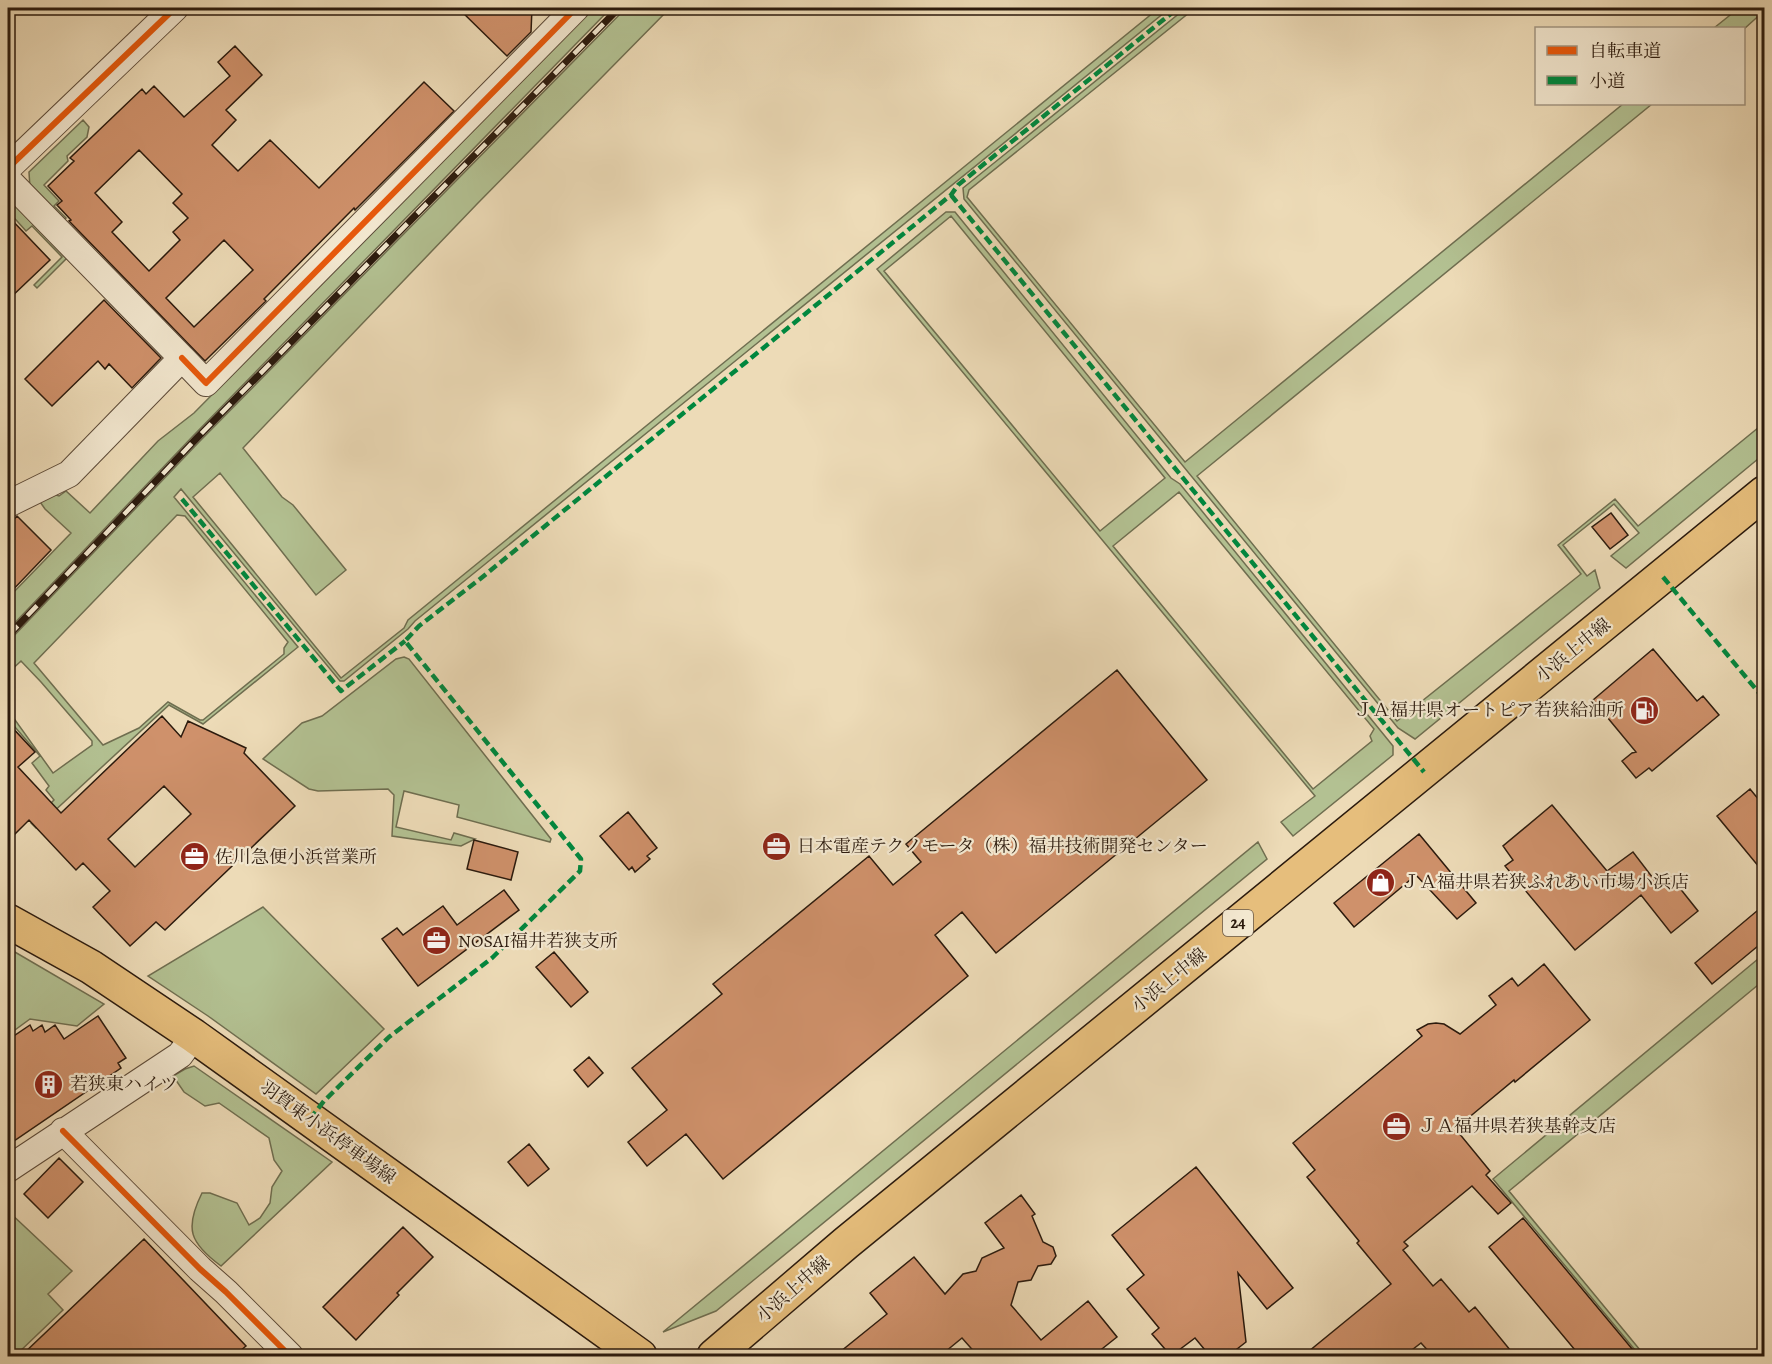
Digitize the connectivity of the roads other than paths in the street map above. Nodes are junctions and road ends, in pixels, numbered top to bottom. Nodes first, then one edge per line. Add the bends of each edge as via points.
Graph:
1 (175, 8) edge
2 (576, 8) edge
3 (8, 168) edge
4 (8, 180) edge
5 (182, 358) junction
6 (1764, 493) edge
7 (8, 504) edge
8 (8, 921) edge
9 (194, 1036) junction
10 (63, 1131) junction
11 (8, 1169) edge
12 (290, 1356) edge
13 (640, 1356) edge
14 (714, 1356) edge

1 - 3 street
2 - 5 street via 206,383
4 - 5 street
5 - 7 street via 69,474
6 - 14 main road, 小浜上中線 / 24 via 846,1243
8 - 9 main road, 羽賀東小浜停車場線 via 91,967
9 - 10 street via 180,1055
9 - 13 main road, 羽賀東小浜停車場線
10 - 11 street
10 - 12 street

